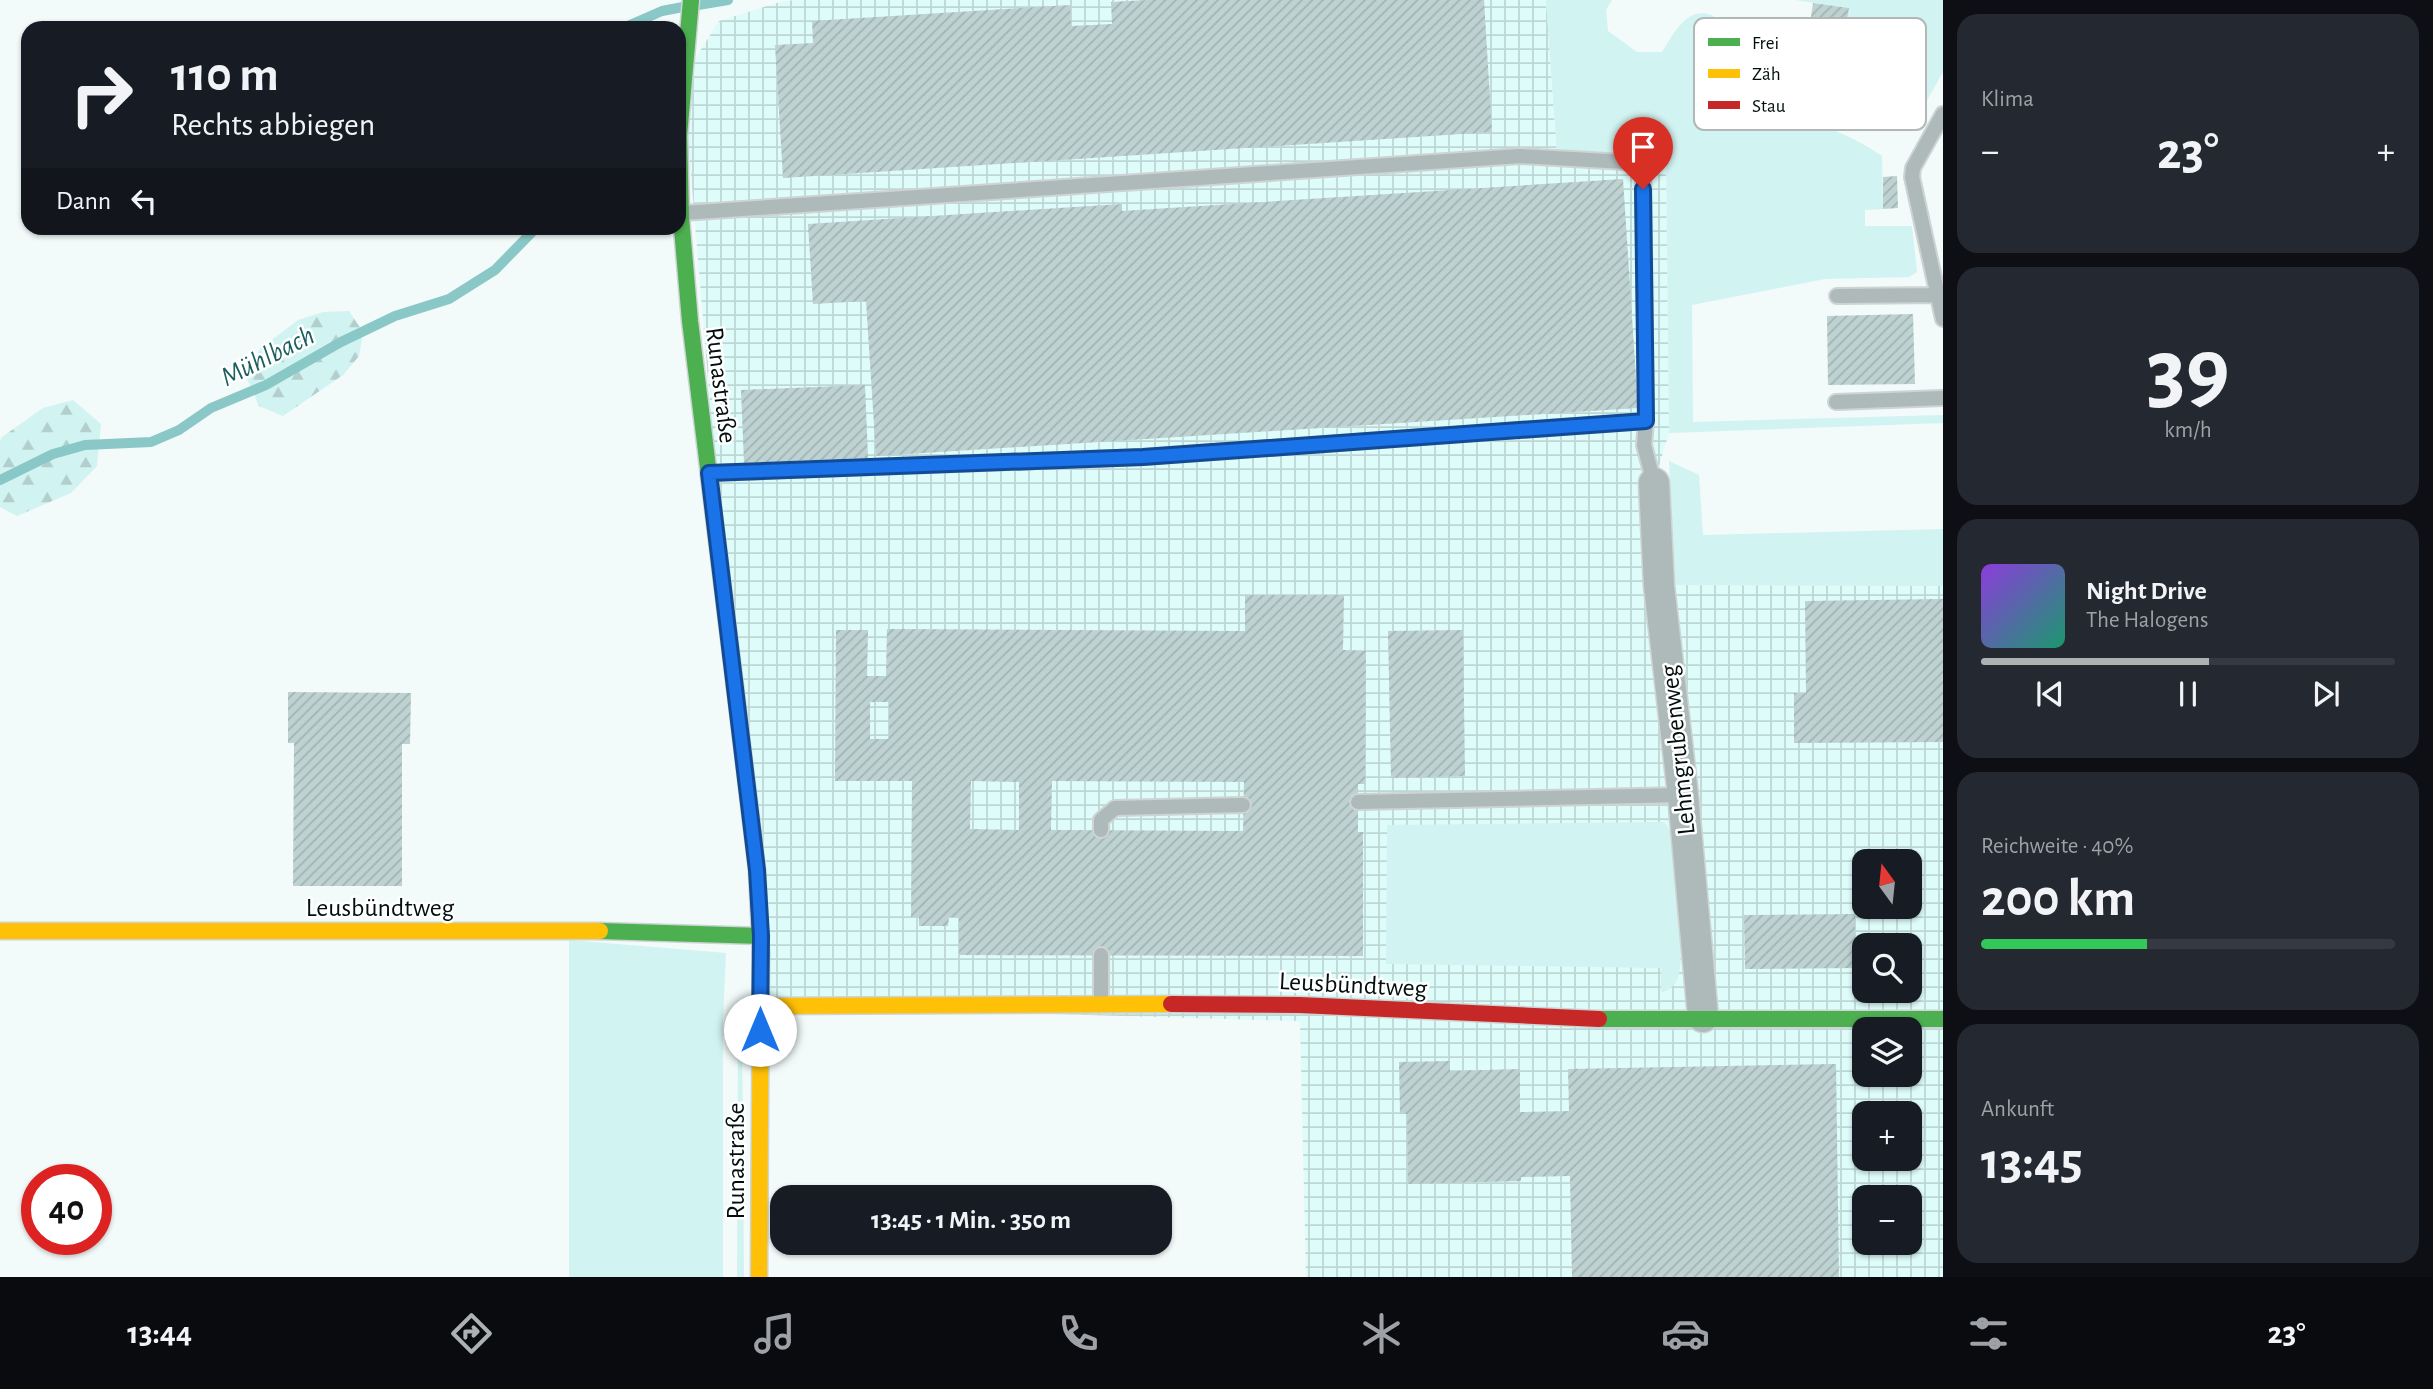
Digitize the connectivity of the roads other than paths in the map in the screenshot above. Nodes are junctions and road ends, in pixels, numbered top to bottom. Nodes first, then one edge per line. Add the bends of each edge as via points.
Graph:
1 (690, 8) edge
2 (686, 48) edge
3 (1943, 114) edge
4 (686, 213) edge
5 (684, 235) edge
6 (1938, 295) junction
7 (1838, 296) dead end
8 (1943, 319) edge
9 (1943, 398) edge
10 (1836, 402) dead end
11 (1646, 421) junction
12 (709, 473) junction
13 (1654, 483) joint
14 (1683, 795) junction
15 (1359, 802) dead end
16 (1243, 805) dead end
17 (1101, 830) dead end
18 (0, 931) edge
19 (761, 936) junction
20 (1101, 955) dead end
21 (1101, 1003) junction
22 (760, 1006) junction
23 (1703, 1017) junction
24 (1943, 1019) edge
25 (759, 1277) edge

1 - 2 street, Runastraße
3 - 6 lane via 1912,177
4 - 11 lane via 1520,156 1643,163
5 - 12 street, Runastraße
6 - 7 lane
6 - 8 lane
9 - 10 lane
11 - 12 lane via 1143,457
11 - 13 lane via 1644,445
12 - 19 street, Runastraße
13 - 14 street, Lehmgrubenweg via 1659,586
14 - 15 lane
14 - 23 street, Lehmgrubenweg
16 - 17 lane via 1115,808 1101,820
18 - 19 street, Leusbündtweg via 598,931
19 - 22 street, Runastraße
20 - 21 lane
21 - 22 street, Leusbündtweg
21 - 23 street, Leusbündtweg via 1300,1005 1575,1019
22 - 25 street, Runastraße
23 - 24 street, Leusbündtweg

